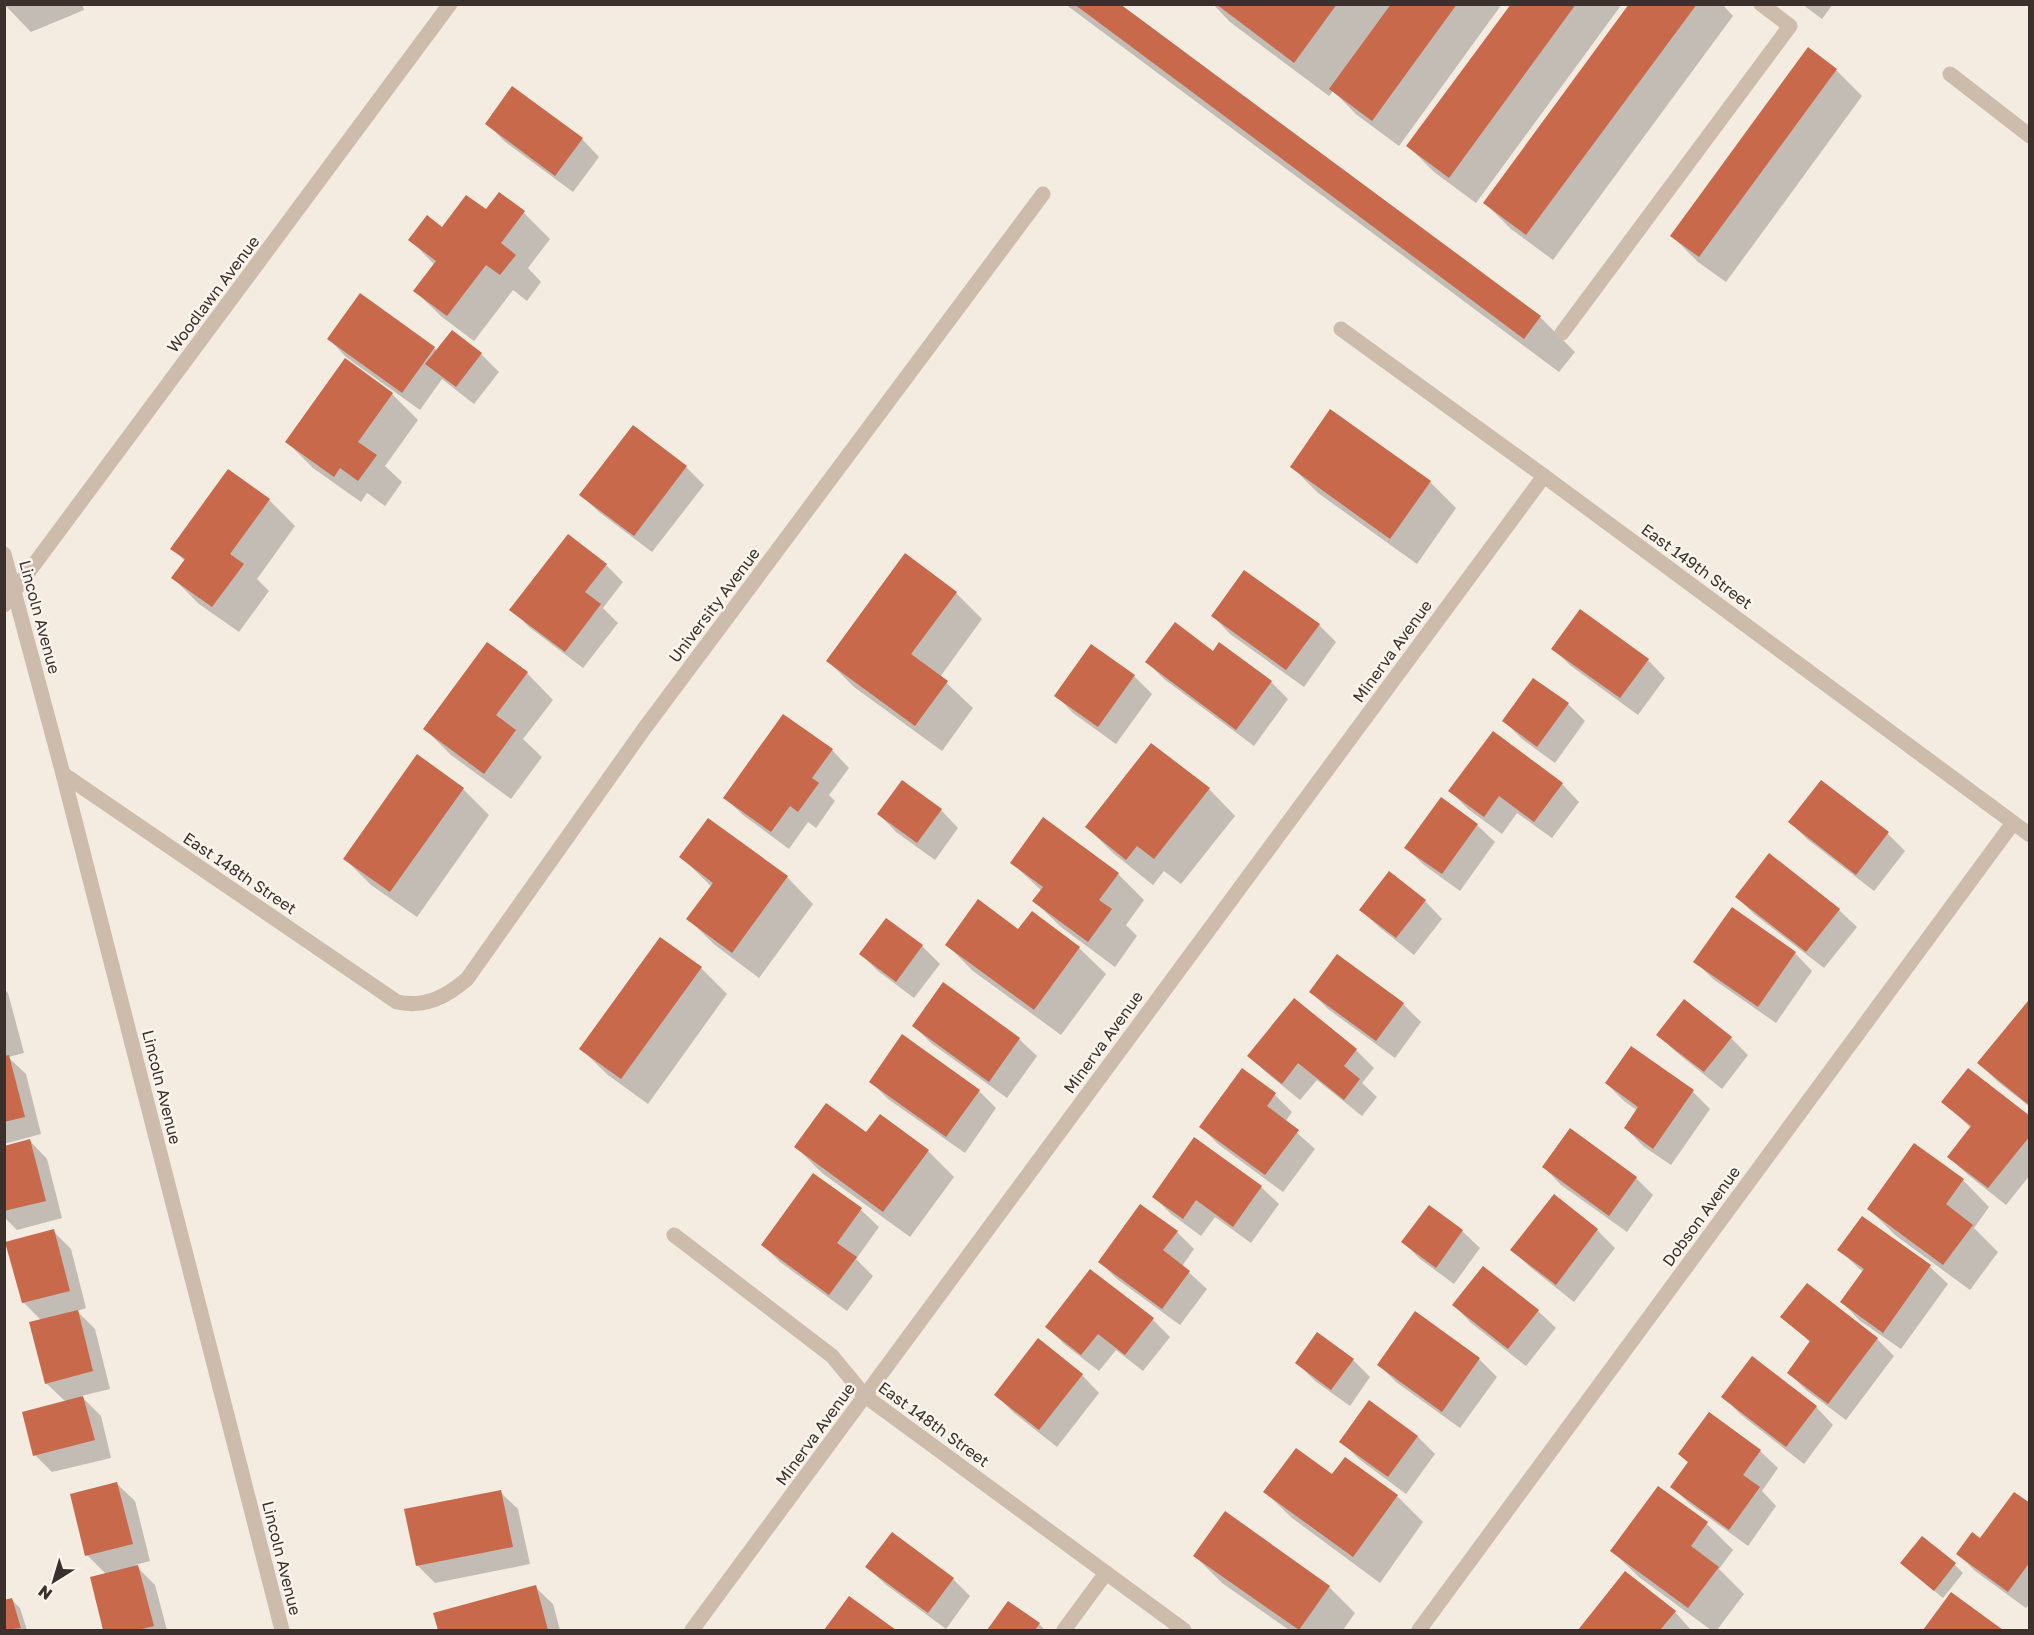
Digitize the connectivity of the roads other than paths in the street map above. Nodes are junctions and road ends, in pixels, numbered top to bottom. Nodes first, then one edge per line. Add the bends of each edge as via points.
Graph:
1 (450, 4) edge
2 (1761, 4) edge
3 (1950, 74) dead end
4 (2030, 136) edge
5 (1043, 194) dead end
6 (1341, 328) dead end
7 (1562, 333) dead end
8 (1544, 476) junction
9 (4, 554) edge
10 (15, 591) junction
11 (4, 605) edge
12 (63, 774) junction
13 (2013, 823) junction
14 (2030, 835) edge
15 (397, 1002) joint
16 (674, 1235) dead end
17 (865, 1396) junction
18 (1106, 1573) junction
19 (282, 1630) edge
20 (692, 1630) edge
21 (1064, 1630) edge
22 (1184, 1630) edge
23 (1419, 1630) edge

1 - 10 street, Woodlawn Avenue
2 - 7 street via 1790,26
3 - 4 street
5 - 15 street, University Avenue via 644,729 467,979 445,996 426,1003
6 - 8 street, East 149th Street
8 - 13 street, East 149th Street
8 - 17 street, Minerva Avenue
9 - 10 street, Lincoln Avenue
10 - 11 street, Woodlawn Avenue
10 - 12 street, Lincoln Avenue
12 - 15 street, East 148th Street
12 - 19 street, Lincoln Avenue
13 - 14 street, East 149th Street
13 - 23 street, Dobson Avenue
16 - 17 street, East 148th Street via 832,1356
17 - 18 street, East 148th Street
17 - 20 street, Minerva Avenue
18 - 21 street
18 - 22 street, East 148th Street

